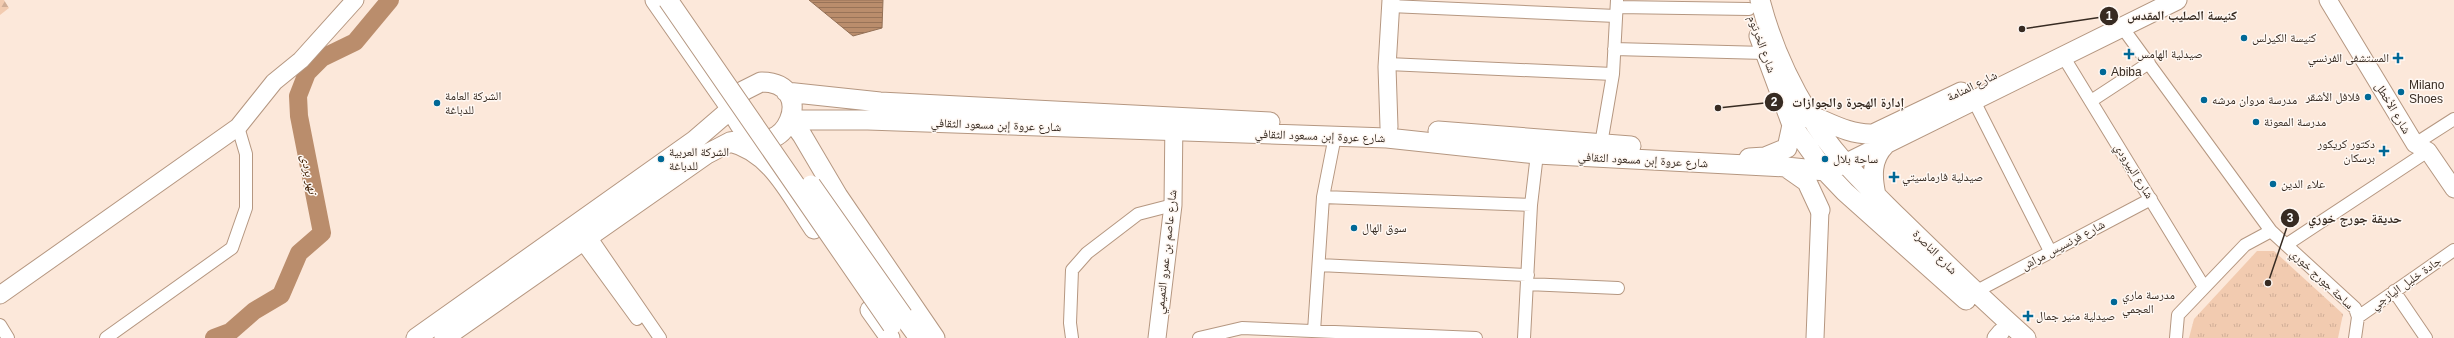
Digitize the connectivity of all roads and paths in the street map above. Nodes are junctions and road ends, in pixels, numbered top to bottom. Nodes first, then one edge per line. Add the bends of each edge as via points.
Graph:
1 (355, 0) edge
2 (366, 0) edge
3 (655, 0) edge
4 (668, 0) edge
5 (683, 0) edge
6 (2150, 0) edge
7 (2177, 0) edge
8 (2328, 0) edge
9 (1391, 3) edge
10 (1752, 3) edge
11 (1616, 7) edge
12 (2122, 27) junction
13 (316, 42) junction
14 (1614, 49) junction
15 (1765, 54) junction
16 (2062, 56) junction
17 (2149, 63) junction
18 (1388, 64) junction
19 (1613, 74) junction
20 (786, 92) junction
21 (1973, 99) junction
22 (2091, 101) junction
23 (731, 109) junction
24 (1808, 114) junction
25 (791, 120) junction
26 (822, 120) junction
27 (2454, 120) edge
28 (1173, 125) junction
29 (1792, 125) junction
30 (238, 127) junction
31 (1389, 127) junction
32 (1335, 136) junction
33 (756, 138) junction
34 (730, 142) junction
35 (1878, 142) junction
36 (1601, 144) junction
37 (2422, 148) junction
38 (812, 152) junction
39 (1537, 154) junction
40 (1847, 163) junction
41 (1786, 167) junction
42 (1825, 171) junction
43 (2454, 188) edge
44 (1876, 195) junction
45 (1323, 197) junction
46 (2151, 198) junction
47 (1172, 205) junction
48 (1531, 205) junction
49 (1820, 210) junction
50 (2271, 231) junction
51 (586, 239) junction
52 (2286, 245) junction
53 (2050, 250) junction
54 (2454, 250) edge
55 (1318, 265) junction
56 (1528, 280) junction
57 (2204, 287) junction
58 (1618, 288) dead end
59 (2394, 291) junction
60 (1975, 292) junction
61 (0, 295) edge
62 (2358, 317) junction
63 (0, 325) edge
64 (896, 329) edge
65 (1314, 331) junction
66 (1409, 336) edge
67 (2002, 336) edge
68 (8, 338) edge
69 (106, 338) edge
70 (416, 338) edge
71 (444, 338) edge
72 (651, 338) edge
73 (660, 338) edge
74 (919, 338) edge
75 (935, 338) edge
76 (1072, 338) edge
77 (1157, 338) edge
78 (1199, 338) edge
79 (1476, 338) edge
80 (1524, 338) edge
81 (1815, 338) edge
82 (2026, 338) edge
83 (2176, 338) edge
84 (2356, 338) edge
85 (2426, 338) edge

1 - 13 street
2 - 13 street
3 - 23 main road
4 - 64 main road, bridge
5 - 64 main road, bridge
6 - 35 main road, شارع المنامة
7 - 12 main road, شارع المنامة
8 - 37 street, شارع الأخطل
9 - 11 street
9 - 18 street
10 - 11 street
10 - 15 main road, شارع الخرتوم
10 - 24 main road, شارع الناصرة
11 - 14 street
12 - 16 main road, شارع المنامة
12 - 17 street, ساحة جورج خوري
13 - 30 street via 301,60 274,82
14 - 15 street
14 - 19 street
15 - 29 main road, شارع الخرتوم
16 - 21 main road, شارع المنامة
16 - 22 street, شارع البيرودي
17 - 22 street
17 - 50 street, ساحة جورج خوري
18 - 19 street
18 - 31 street
19 - 36 street
20 - 23 main road via 768,82 754,83 743,91
20 - 25 main road via 792,105
20 - 28 main road, شارع عروة إبن مسعود الثقافي
21 - 35 main road, شارع المنامة
21 - 53 street
22 - 46 street, شارع البيرودي
23 - 33 main road via 742,129
23 - 70 main road via 695,140
24 - 29 main road
24 - 35 main road
24 - 40 main road, شارع الناصرة via 1826,140
25 - 26 main road, شارع عروة إبن مسعود الثقافي
25 - 33 main road via 783,132 763,139
25 - 38 main road
26 - 28 main road, شارع عروة إبن مسعود الثقافي
26 - 38 main road via 812,135
27 - 37 street
28 - 31 main road, شارع عروة إبن مسعود الثقافي
28 - 32 main road, شارع عروة إبن مسعود الثقافي
28 - 47 street, شارع عاصم بن عمرو التميمي
29 - 36 main road, شارع عروة إبن مسعود الثقافي via 1787,148 1764,157
29 - 42 main road, شارع الخرتوم
30 - 61 street
30 - 69 street via 246,154 246,208 232,248
31 - 36 main road, شارع عروة إبن مسعود الثقافي
32 - 39 main road, شارع عروة إبن مسعود الثقافي via 1387,138
32 - 45 street
33 - 34 main road
34 - 51 main road via 707,154
34 - 64 main road via 756,153 770,165
35 - 40 main road, شارع المنامة
35 - 44 main road via 1874,166
37 - 43 street, شارع الأخطل
37 - 52 street
38 - 75 main road via 838,196
39 - 41 main road, شارع عروة إبن مسعود الثقافي
39 - 48 street
40 - 42 main road, شارع عروة إبن مسعود الثقافي
40 - 44 main road, شارع الناصرة
41 - 42 main road, شارع عروة إبن مسعود الثقافي
41 - 49 main road via 1807,182
42 - 49 main road
42 - 67 main road, شارع الناصرة
44 - 60 main road, شارع الناصرة
45 - 48 street
45 - 55 street
46 - 53 street, شارع فرنسيس مراش
46 - 57 street, شارع البيرودي
47 - 76 street via 1138,214 1087,253 1072,270
47 - 77 street, شارع عاصم بن عمرو التميمي
48 - 56 street
49 - 81 street
50 - 52 street, ساحة جورج خوري
50 - 57 street via 2245,245
51 - 71 main road
51 - 72 street
51 - 73 street
52 - 62 street, ساحة جورج خوري via 2355,308
53 - 60 street, شارع فرنسيس مراش
54 - 59 street, جادة خليل اليازجي
55 - 56 street
55 - 65 street
56 - 58 street
56 - 80 street
57 - 83 street via 2178,315
59 - 62 street, جادة خليل اليازجي
59 - 85 street
60 - 82 main road, شارع الناصرة
62 - 84 street, ساحة جورج خوري
63 - 68 street
64 - 74 main road
65 - 66 street
65 - 78 street via 1242,328
66 - 79 street

